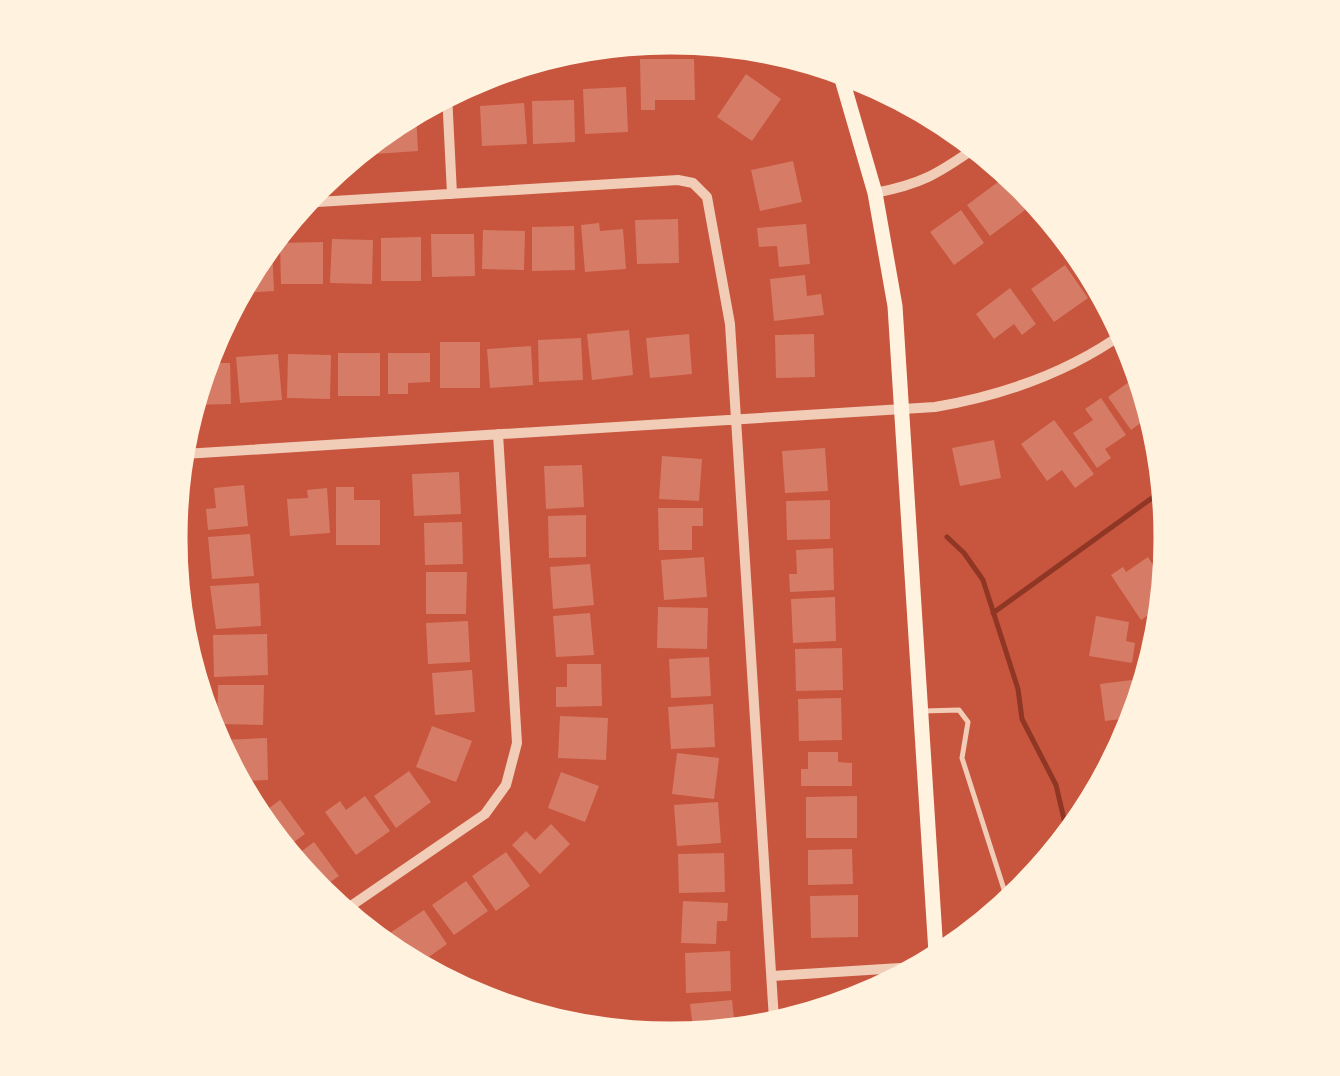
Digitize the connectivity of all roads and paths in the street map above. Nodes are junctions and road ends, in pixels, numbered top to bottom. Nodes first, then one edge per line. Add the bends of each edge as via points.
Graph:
1 (843, 84) edge
2 (448, 107) edge
3 (967, 153) edge
4 (874, 193) junction
5 (452, 194) junction
6 (320, 202) edge
7 (1113, 340) edge
8 (903, 409) junction
9 (737, 418) junction
10 (498, 434) junction
11 (192, 453) edge
12 (921, 711) junction
13 (1004, 890) edge
14 (352, 905) edge
15 (935, 945) edge
16 (894, 968) edge
17 (772, 976) junction
18 (774, 1012) edge

1 - 4 main road
2 - 5 street
3 - 4 street via 934,177
4 - 8 main road via 895,306
5 - 6 street
5 - 9 street via 693,184 707,197 730,324
7 - 8 street via 1035,383 978,400
8 - 9 street
8 - 12 main road
9 - 10 street
9 - 17 street
10 - 11 street
10 - 14 street via 517,743 506,786 485,814
12 - 13 lane via 959,710 968,722 962,758
12 - 15 main road
16 - 17 street
17 - 18 street

